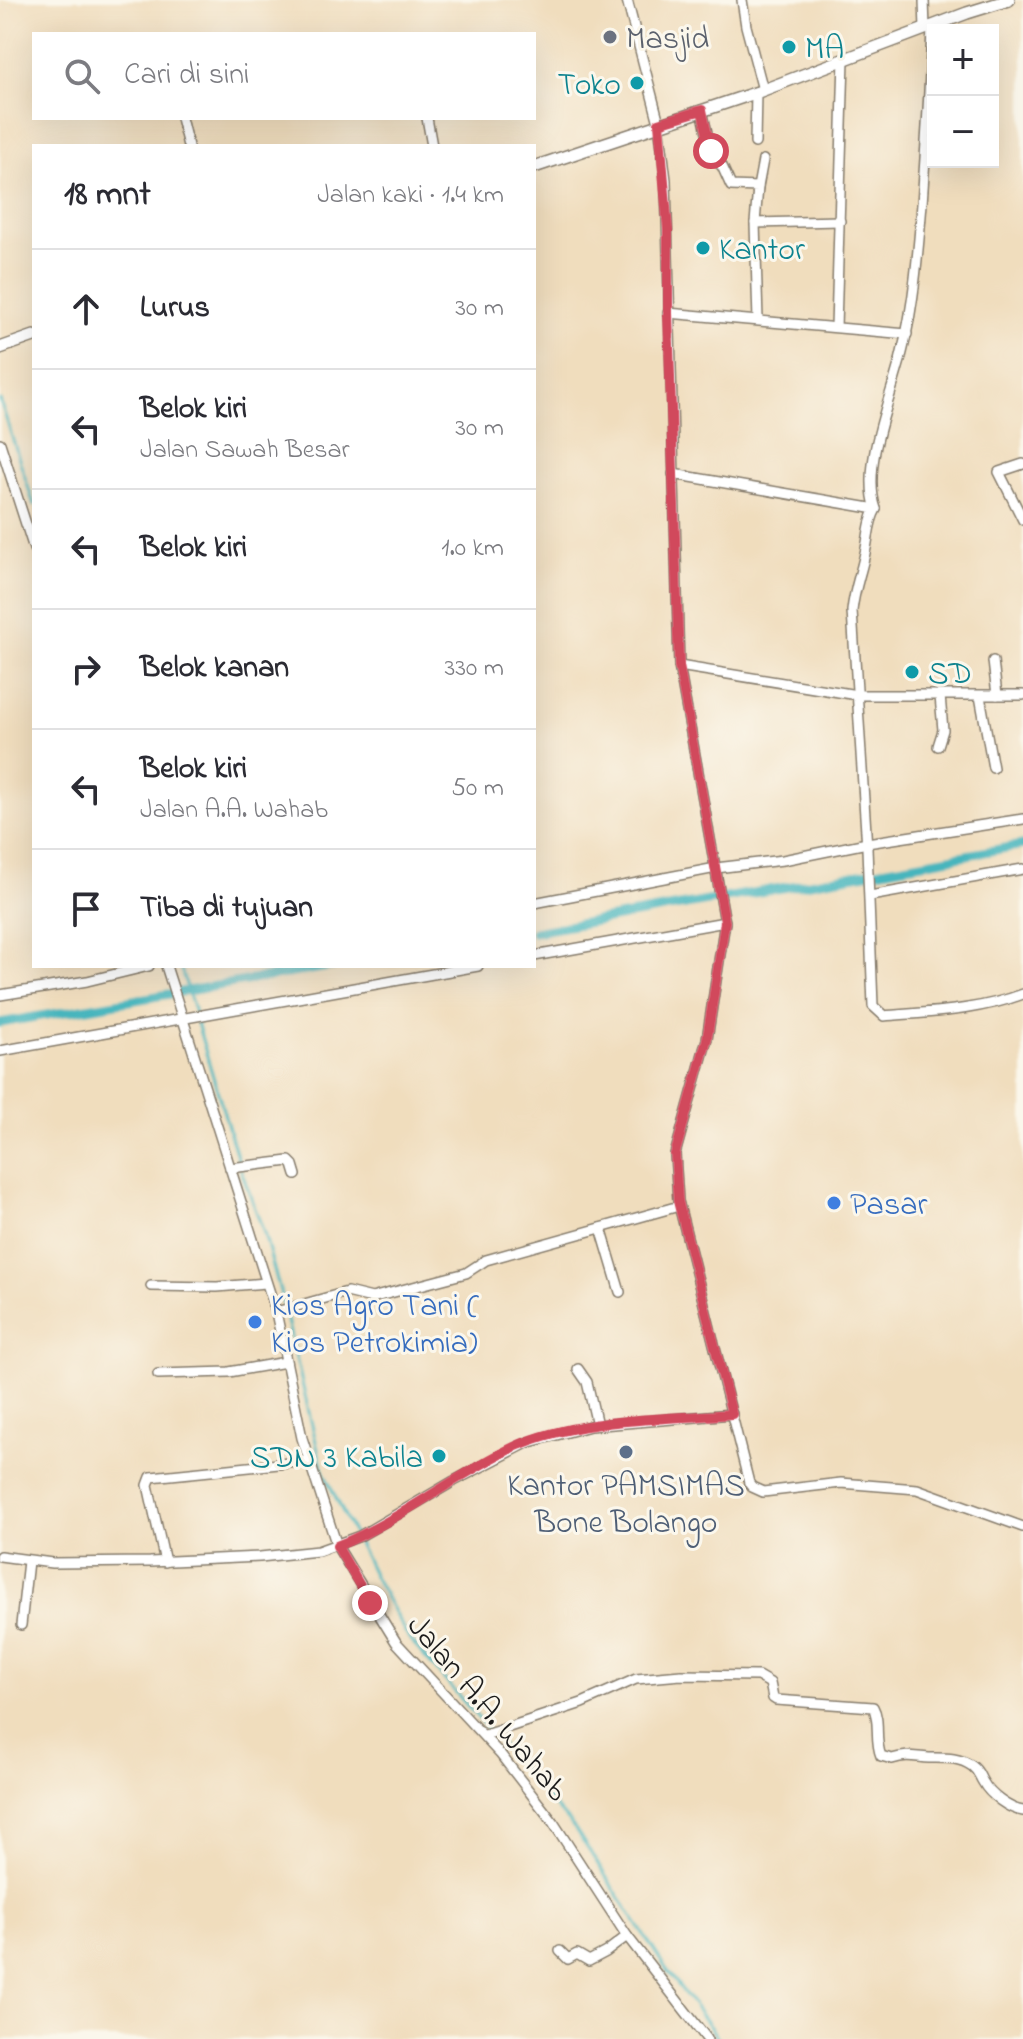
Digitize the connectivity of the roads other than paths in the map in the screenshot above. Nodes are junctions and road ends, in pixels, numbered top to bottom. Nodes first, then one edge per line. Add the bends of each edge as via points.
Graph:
1 (627, 0) edge
2 (742, 0) edge
3 (924, 0) edge
4 (1009, 0) edge
5 (927, 24) edge
6 (940, 24) edge
7 (927, 28) edge
8 (844, 59) junction
9 (760, 91) junction
10 (930, 96) edge
11 (702, 110) junction
12 (182, 120) edge
13 (427, 120) edge
14 (659, 123) junction
15 (755, 143) dead end
16 (188, 144) edge
17 (432, 144) edge
18 (763, 160) dead end
19 (536, 166) edge
20 (758, 187) junction
21 (840, 221) junction
22 (755, 223) junction
23 (668, 313) junction
24 (758, 320) junction
25 (836, 327) junction
26 (907, 334) junction
27 (32, 337) edge
28 (0, 348) edge
29 (0, 443) edge
30 (1023, 464) edge
31 (673, 474) junction
32 (876, 509) junction
33 (1023, 520) edge
34 (32, 543) edge
35 (993, 661) dead end
36 (679, 666) junction
37 (857, 695) junction
38 (997, 695) junction
39 (1023, 695) edge
40 (940, 696) junction
41 (980, 696) junction
42 (938, 746) dead end
43 (993, 768) dead end
44 (1023, 819) edge
45 (867, 846) junction
46 (1023, 869) edge
47 (717, 872) junction
48 (869, 891) junction
49 (536, 903) edge
50 (725, 919) junction
51 (536, 956) edge
52 (141, 968) edge
53 (167, 968) edge
54 (467, 968) edge
55 (1023, 994) edge
56 (0, 995) edge
57 (182, 1018) junction
58 (0, 1051) edge
59 (237, 1168) junction
60 (296, 1175) dead end
61 (679, 1206) junction
62 (601, 1228) junction
63 (266, 1283) junction
64 (151, 1286) dead end
65 (620, 1292) dead end
66 (282, 1311) junction
67 (286, 1362) junction
68 (578, 1369) dead end
69 (158, 1374) dead end
70 (732, 1414) junction
71 (597, 1425) junction
72 (308, 1461) junction
73 (1023, 1527) edge
74 (342, 1544) junction
75 (0, 1556) edge
76 (28, 1561) junction
77 (165, 1562) junction
78 (21, 1625) dead end
79 (490, 1734) junction
80 (1023, 1811) edge
81 (627, 1936) junction
82 (560, 1951) dead end
83 (707, 2039) edge

1 - 14 street
2 - 9 street
3 - 5 street
4 - 6 main road
7 - 8 main road
8 - 9 main road
8 - 21 street
9 - 11 main road
9 - 15 street
10 - 26 street
11 - 14 main road
11 - 20 street via 714,160 728,184
12 - 16 street
13 - 17 street
14 - 19 main road
14 - 23 street via 667,205
18 - 20 street
20 - 22 street
21 - 22 street
21 - 25 street
22 - 24 street
23 - 24 street
23 - 31 street
24 - 25 street
25 - 26 street
26 - 32 street via 879,435 871,494
27 - 28 main road
29 - 34 street
30 - 33 street via 999,472
31 - 32 street
31 - 36 street
32 - 37 street via 854,597
35 - 38 street
36 - 37 street
36 - 47 street
37 - 40 street
37 - 45 street
38 - 39 street
38 - 41 street
40 - 41 street
40 - 42 street via 943,730
41 - 43 street
44 - 45 street
45 - 47 street
45 - 48 street
46 - 48 street
47 - 49 street
47 - 50 street
48 - 55 street via 877,1012 884,1016 973,1009
50 - 51 street
50 - 61 street via 707,1039 675,1154
52 - 56 street
53 - 57 street, Jalan A.A. Wahab
54 - 57 street
57 - 58 street
57 - 59 street, Jalan A.A. Wahab
59 - 60 street via 289,1161
59 - 63 street, Jalan A.A. Wahab
61 - 62 street
61 - 70 street
62 - 65 street
62 - 66 street via 372,1298 347,1292
63 - 64 street
63 - 66 street, Jalan A.A. Wahab
66 - 67 street, Jalan A.A. Wahab
67 - 69 street via 229,1372
67 - 72 street, Jalan A.A. Wahab
68 - 71 street via 587,1382
70 - 71 street
70 - 73 street via 749,1483 763,1492 841,1483 917,1489
71 - 74 street via 515,1447
72 - 74 street, Jalan A.A. Wahab
72 - 77 street via 151,1477 148,1485
74 - 77 street via 260,1557
74 - 79 street, Jalan A.A. Wahab via 396,1642 429,1681
75 - 76 street
76 - 77 street
76 - 78 street
79 - 80 street via 636,1679 758,1676 770,1683 776,1700 873,1707 881,1756 957,1759 978,1771 1004,1803
79 - 81 street, Jalan A.A. Wahab
81 - 82 street via 589,1961 577,1954 568,1959
81 - 83 street, Jalan A.A. Wahab

